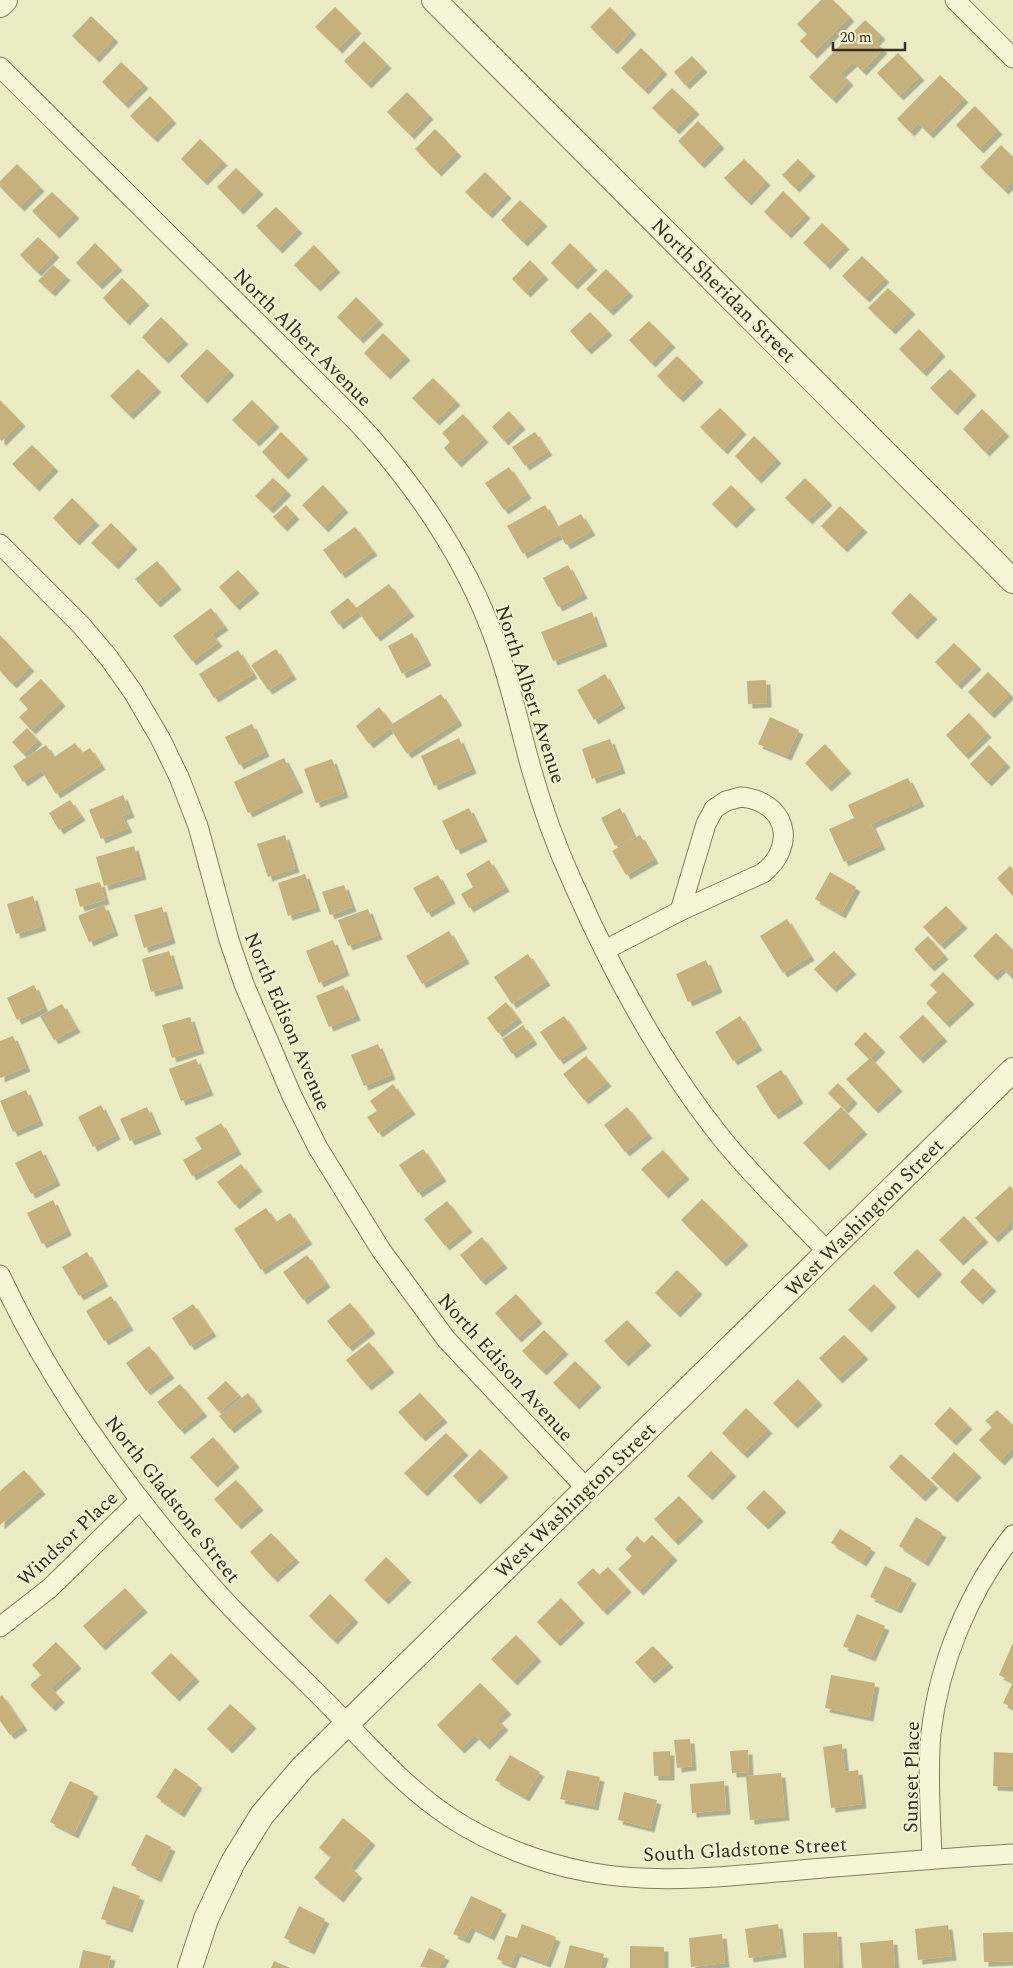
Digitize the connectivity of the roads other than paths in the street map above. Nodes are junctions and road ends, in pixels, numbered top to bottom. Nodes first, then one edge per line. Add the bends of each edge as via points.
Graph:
1 (5, 0) edge
2 (434, 0) edge
3 (955, 0) edge
4 (0, 5) edge
5 (1013, 58) edge
6 (0, 68) edge
7 (0, 544) edge
8 (1013, 581) edge
9 (680, 911) junction
10 (605, 950) junction
11 (1013, 1070) edge
12 (828, 1252) junction
13 (0, 1275) edge
14 (586, 1488) junction
15 (140, 1500) junction
16 (1013, 1535) edge
17 (0, 1627) edge
18 (347, 1723) junction
19 (1013, 1854) edge
20 (932, 1859) junction
21 (190, 1968) edge

1 - 4 street
2 - 8 street, North Sheridan Street
3 - 5 street
6 - 10 street, North Albert Avenue via 326,391 375,442 412,488 469,579 496,645 550,828
7 - 14 street, North Edison Avenue via 81,625 109,658 160,738 198,826 244,984 292,1096 318,1148 381,1250 446,1339
9 - 9 street via 706,824 714,809 741,797 755,798 773,810 784,837 782,851 775,864 764,873
9 - 10 street
10 - 12 street, North Albert Avenue via 651,1037 690,1096 724,1141
11 - 12 street, West Washington Street
12 - 14 street, West Washington Street
13 - 15 street, North Gladstone Street via 32,1339 81,1419
14 - 18 street, West Washington Street
15 - 17 street, Windsor Place via 50,1588
15 - 18 street, North Gladstone Street via 227,1604
16 - 20 street, Sunset Place via 997,1555 973,1597 939,1690 931,1734
18 - 20 street, South Gladstone Street via 402,1780 451,1818 536,1859 587,1872 635,1878 696,1878
18 - 21 street, West Washington Street via 302,1768 262,1815 232,1862 206,1918
19 - 20 street, South Gladstone Street

